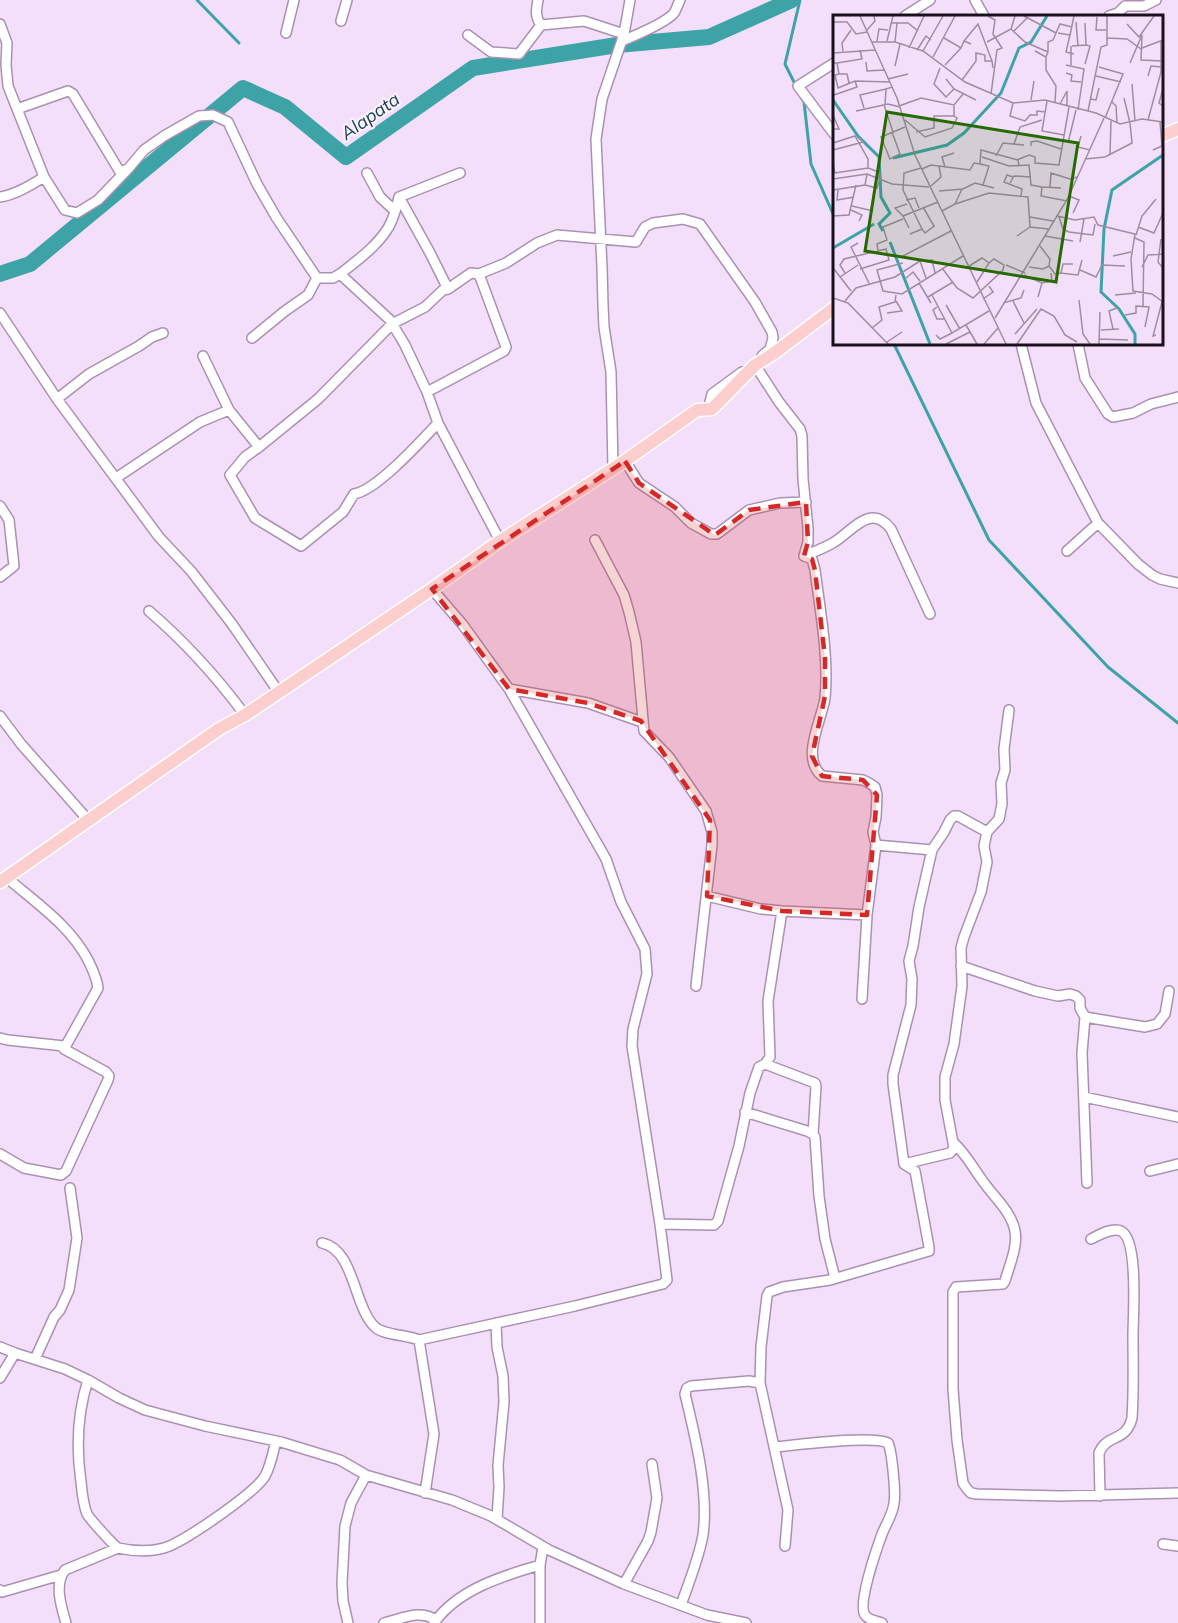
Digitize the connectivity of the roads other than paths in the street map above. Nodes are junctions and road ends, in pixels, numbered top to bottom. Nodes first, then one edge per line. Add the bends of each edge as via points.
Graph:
1 (294, 0) edge
2 (348, 0) edge
3 (538, 0) edge
4 (630, 0) edge
5 (680, 0) edge
6 (930, 0) edge
7 (975, 0) edge
8 (1156, 0) edge
9 (907, 15) edge
10 (983, 15) edge
11 (1112, 15) edge
12 (340, 21) dead end
13 (0, 24) edge
14 (541, 25) junction
15 (286, 33) dead end
16 (468, 35) dead end
17 (623, 37) junction
18 (833, 64) edge
19 (17, 109) junction
20 (1178, 129) edge
21 (833, 133) edge
22 (1163, 135) edge
23 (128, 169) junction
24 (367, 173) dead end
25 (460, 173) dead end
26 (44, 177) junction
27 (0, 197) edge
28 (399, 197) junction
29 (395, 211) junction
30 (600, 240) junction
31 (340, 274) junction
32 (479, 274) junction
33 (318, 278) junction
34 (448, 289) junction
35 (833, 309) edge
36 (0, 313) edge
37 (392, 324) junction
38 (163, 333) dead end
39 (252, 338) dead end
40 (1021, 345) edge
41 (1078, 345) edge
42 (203, 356) dead end
43 (755, 365) junction
44 (427, 392) junction
45 (1178, 397) edge
46 (57, 399) junction
47 (712, 409) junction
48 (230, 410) junction
49 (438, 423) junction
50 (259, 447) junction
51 (625, 461) junction
52 (613, 468) junction
53 (116, 478) junction
54 (806, 502) junction
55 (0, 506) edge
56 (1098, 523) junction
57 (595, 540) dead end
58 (500, 541) junction
59 (1067, 551) dead end
60 (804, 556) junction
61 (0, 577) edge
62 (1178, 584) edge
63 (432, 589) junction
64 (149, 611) dead end
65 (930, 614) dead end
66 (509, 689) junction
67 (278, 691) junction
68 (1009, 710) dead end
69 (245, 714) junction
70 (0, 716) edge
71 (642, 722) junction
72 (89, 821) junction
73 (987, 832) junction
74 (876, 845) junction
75 (932, 850) junction
76 (3, 879) edge
77 (707, 896) junction
78 (782, 911) junction
79 (867, 915) junction
80 (961, 966) junction
81 (696, 986) dead end
82 (1170, 991) dead end
83 (862, 999) dead end
84 (1085, 1017) junction
85 (0, 1038) edge
86 (64, 1049) junction
87 (765, 1064) junction
88 (1084, 1097) junction
89 (745, 1112) junction
90 (1178, 1117) edge
91 (813, 1134) junction
92 (954, 1143) junction
93 (0, 1154) edge
94 (904, 1164) junction
95 (1178, 1164) edge
96 (1150, 1171) dead end
97 (1087, 1183) dead end
98 (70, 1188) dead end
99 (660, 1224) junction
100 (1091, 1239) dead end
101 (322, 1243) dead end
102 (835, 1278) junction
103 (496, 1323) junction
104 (419, 1340) junction
105 (0, 1347) edge
106 (15, 1353) junction
107 (34, 1359) junction
108 (0, 1378) edge
109 (88, 1380) junction
110 (760, 1383) junction
111 (276, 1440) junction
112 (775, 1447) junction
113 (652, 1464) dead end
114 (366, 1475) junction
115 (425, 1493) junction
116 (1178, 1493) edge
117 (1100, 1496) junction
118 (497, 1519) junction
119 (1162, 1544) dead end
120 (543, 1546) junction
121 (785, 1546) dead end
122 (1178, 1546) edge
123 (118, 1548) junction
124 (540, 1565) junction
125 (61, 1575) junction
126 (624, 1584) junction
127 (0, 1590) edge
128 (681, 1605) junction
129 (721, 1620) edge
130 (435, 1621) edge
131 (66, 1623) edge
132 (348, 1623) edge
133 (384, 1623) edge
134 (540, 1623) edge
135 (746, 1623) edge
136 (882, 1623) edge

1 - 15 street
2 - 12 street
3 - 14 street via 536,13
4 - 17 street
5 - 17 street via 670,16 644,32
6 - 9 street
7 - 10 street
8 - 11 street via 1144,6 1125,6
13 - 19 street via 8,43 6,78
14 - 16 street via 519,54 491,52
14 - 17 street via 584,21
17 - 30 street via 602,99 596,139
18 - 21 street via 798,86
19 - 23 street via 68,91 120,172
19 - 26 street
20 - 22 main road
23 - 26 street via 98,200 77,213 65,210
23 - 33 street via 144,150 199,116 213,115 228,123 276,217
24 - 29 street via 380,197
25 - 28 street
26 - 27 street
28 - 29 street
28 - 34 street
29 - 31 street via 382,236
30 - 32 street via 557,235
30 - 47 street via 636,242 645,227 653,223 683,219 700,224 755,302 772,332 770,349 712,394
30 - 52 street via 604,327 611,372
31 - 33 street
31 - 37 street
32 - 34 street via 471,273
32 - 44 street via 506,347
33 - 39 street via 308,295
34 - 37 street via 425,308
35 - 43 main road
36 - 46 street
37 - 44 street
37 - 50 street via 318,399
38 - 46 street via 89,374
40 - 56 street via 1036,403
41 - 45 street via 1085,378 1113,417
42 - 48 street
43 - 47 main road
43 - 54 street via 800,429
44 - 49 street
46 - 53 street
47 - 51 main road via 697,410
48 - 50 street
48 - 53 street via 200,422
49 - 50 street via 411,452 374,485 354,494 343,512 301,546 255,518 230,475
49 - 58 street
51 - 52 main road
51 - 54 street via 639,483 711,534 717,534 749,510
52 - 58 main road
53 - 67 street via 159,537 232,624
54 - 60 street via 808,542
55 - 61 street via 9,520 14,566
56 - 59 street
56 - 62 street via 1152,575
57 - 71 street via 629,612 636,642
58 - 63 main road
60 - 65 street via 831,544 866,519 880,518 895,536
60 - 74 street via 812,559 815,570 825,658 825,696 812,756 814,767 822,776 862,780 875,788
63 - 66 street
63 - 67 main road
64 - 69 street via 179,637
66 - 71 street via 588,703
66 - 99 street via 606,859 646,954 647,974 632,1037
67 - 69 main road
68 - 73 street via 1001,812
69 - 72 main road
70 - 72 street
71 - 77 street via 644,732 669,757 710,820
72 - 76 main road
73 - 75 street via 956,815
73 - 80 street via 987,862 961,948
74 - 75 street
74 - 79 street
75 - 94 street via 909,961 911,1005 893,1075
76 - 86 street via 71,934 97,978 98,988
77 - 78 street
77 - 81 street
78 - 79 street
78 - 87 street via 768,1001 770,1057
79 - 83 street
80 - 84 street via 1035,991 1076,996
80 - 92 street via 954,1044 945,1077 947,1115
82 - 84 street via 1165,1014 1157,1024 1145,1027
84 - 88 street
85 - 86 street
86 - 93 street via 109,1076 66,1171 61,1175 24,1168
87 - 89 street via 757,1068
87 - 91 street via 816,1084
88 - 90 street
88 - 97 street
89 - 91 street
89 - 99 street via 716,1223
91 - 102 street via 825,1239
92 - 94 street via 950,1153
92 - 117 street via 1010,1217 1015,1232 1002,1284 956,1287 953,1292 954,1413 963,1483 977,1494
94 - 102 street via 915,1171 929,1251
95 - 96 street
98 - 107 street via 78,1238 69,1290
99 - 103 street via 667,1277 663,1284
100 - 117 street via 1111,1231 1123,1232 1135,1282 1132,1418 1130,1427 1107,1441 1099,1453
101 - 104 street via 335,1249 349,1270 365,1313 377,1330
102 - 110 street via 768,1293
103 - 104 street
103 - 118 street via 504,1402
104 - 115 street via 434,1434
105 - 106 street
106 - 107 street
106 - 108 street
107 - 109 street
109 - 111 street via 145,1410
109 - 123 street via 80,1409 77,1456 84,1503 91,1519
110 - 112 street
110 - 128 street via 691,1386 685,1390 703,1491 704,1522
111 - 114 street via 340,1460
111 - 123 street via 270,1465 260,1482 218,1516 165,1548
112 - 121 street via 788,1510
112 - 136 street via 864,1440 888,1443 894,1503 863,1598 867,1618
113 - 126 street via 657,1498 651,1532
114 - 115 street
114 - 132 street via 351,1503 345,1526 342,1583
115 - 118 street
116 - 117 street
118 - 120 street
119 - 122 street
120 - 124 street
120 - 126 street
123 - 125 street via 65,1569
124 - 130 street via 486,1583 456,1601
124 - 134 street
125 - 127 street
125 - 131 street via 58,1585
126 - 128 street
128 - 129 street
129 - 135 street
130 - 133 street via 430,1615 418,1614

